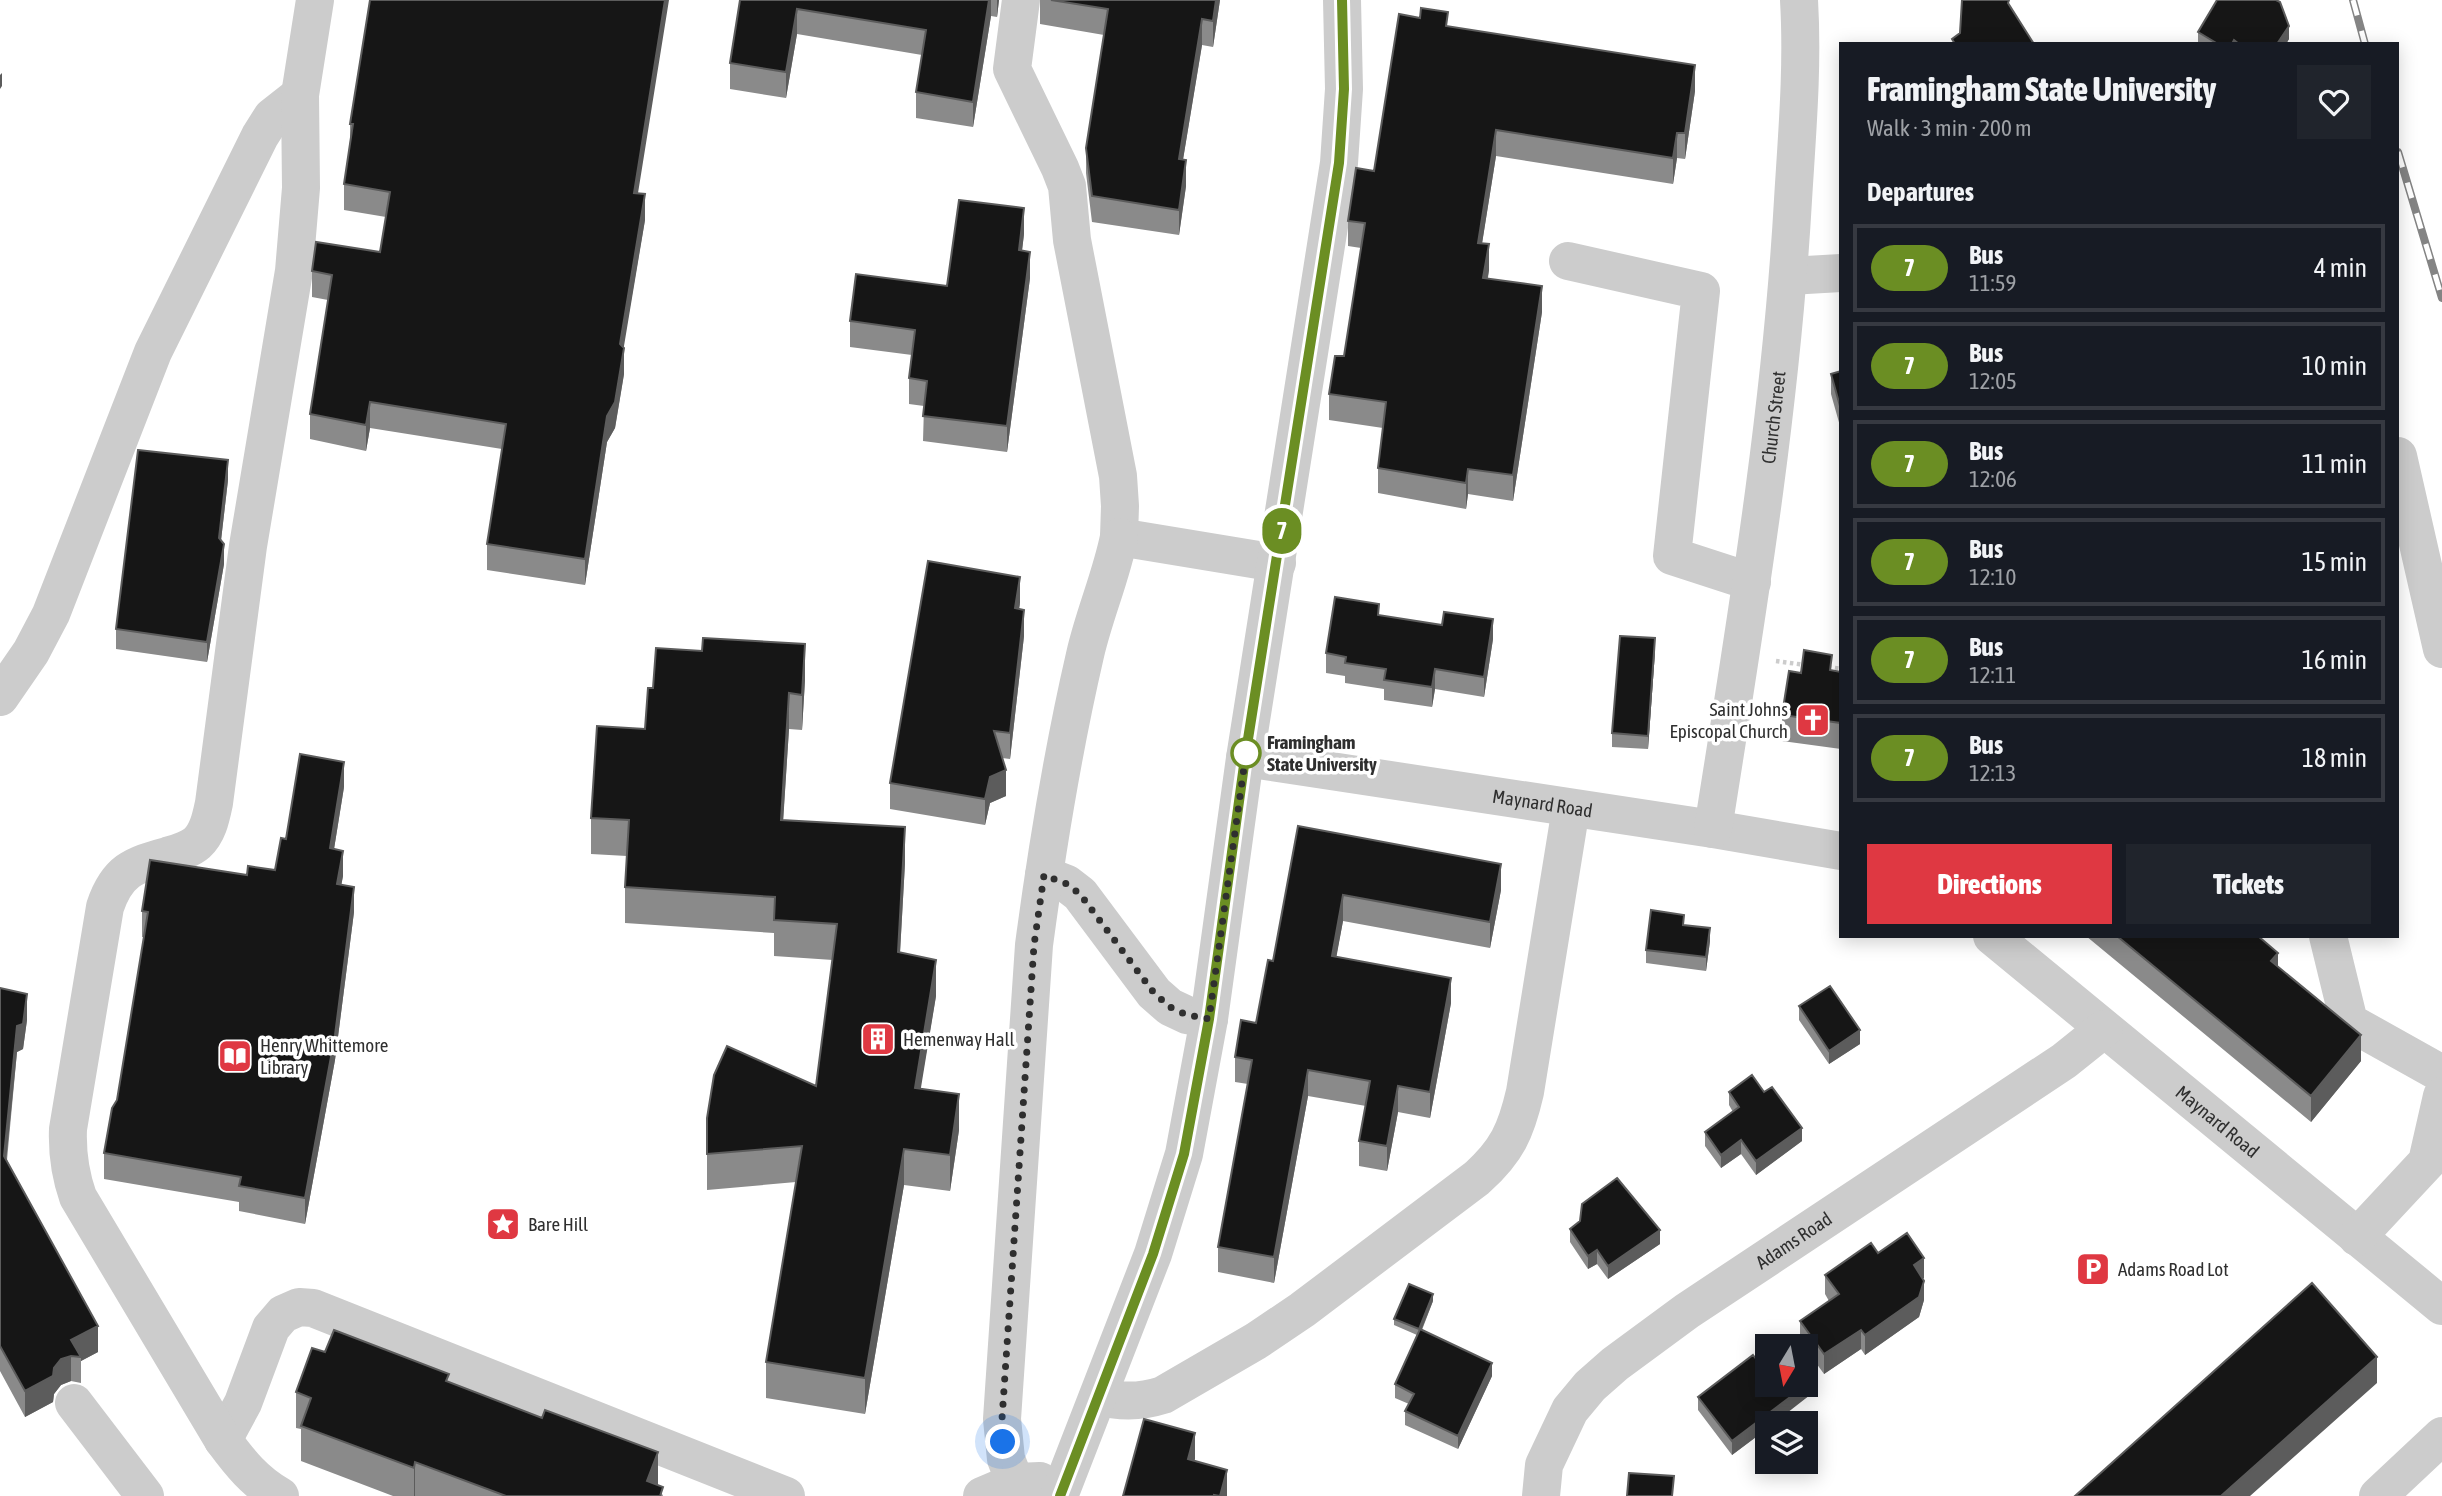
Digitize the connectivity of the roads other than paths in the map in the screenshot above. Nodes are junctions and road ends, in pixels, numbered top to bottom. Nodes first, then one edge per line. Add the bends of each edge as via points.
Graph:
1 (315, 0) edge
2 (1021, 0) edge
3 (1342, 0) edge
4 (1799, 0) edge
5 (300, 95) junction
6 (1568, 261) dead end
7 (1839, 273) edge
8 (1789, 276) junction
9 (2399, 460) edge
10 (1119, 537) junction
11 (1277, 563) junction
12 (1752, 582) junction
13 (2442, 649) edge
14 (0, 697) edge
15 (1245, 758) junction
16 (1571, 808) junction
17 (1713, 829) junction
18 (1839, 851) edge
19 (1044, 875) junction
20 (1994, 938) edge
21 (2328, 938) edge
22 (1209, 1019) junction
23 (2104, 1029) junction
24 (2442, 1074) edge
25 (2442, 1096) edge
26 (2435, 1169) edge
27 (2357, 1237) junction
28 (2442, 1306) edge
29 (1099, 1396) junction
30 (74, 1403) dead end
31 (2442, 1436) edge
32 (223, 1440) junction
33 (999, 1489) edge
34 (1061, 1492) edge
35 (145, 1496) edge
36 (280, 1496) edge
37 (786, 1496) edge
38 (1541, 1496) edge
39 (2378, 1496) edge

1 - 5 street
2 - 10 street via 1012,69 1067,186 1072,240 1118,476
3 - 11 street via 1341,140
4 - 8 street, Church Street via 1801,72
5 - 14 street via 272,117 260,136 177,300 135,395 51,614
5 - 32 street via 301,187 294,271 248,545 214,803 198,842 125,871 111,889 68,1129 67,1153 78,1197
6 - 12 street via 1701,291 1672,556
7 - 8 street
8 - 12 street, Church Street
9 - 13 street
10 - 11 street
10 - 19 street via 1086,652
11 - 15 street
12 - 17 street, Church Street
15 - 16 street, Maynard Road
15 - 22 street
16 - 17 street, Maynard Road
16 - 29 street via 1525,1092 1510,1142 1495,1162 1302,1310 1245,1348 1163,1395 1130,1402
17 - 18 street, Maynard Road
19 - 22 street via 1080,894 1154,993 1170,1007
19 - 33 street via 1034,945 1002,1419 1006,1459
20 - 23 street, Maynard Road
21 - 24 street via 2349,1023
22 - 29 street via 1172,1198
23 - 27 street, Maynard Road
23 - 38 street, Adams Road via 2064,1061 1687,1311 1615,1364 1590,1386 1566,1419 1544,1465
25 - 26 street
26 - 27 street
27 - 28 street, Maynard Road
29 - 34 street
30 - 35 street
31 - 39 street
32 - 36 street via 261,1485
32 - 37 street via 243,1403 271,1328 283,1314 299,1307 313,1308
33 - 34 street via 1031,1480

